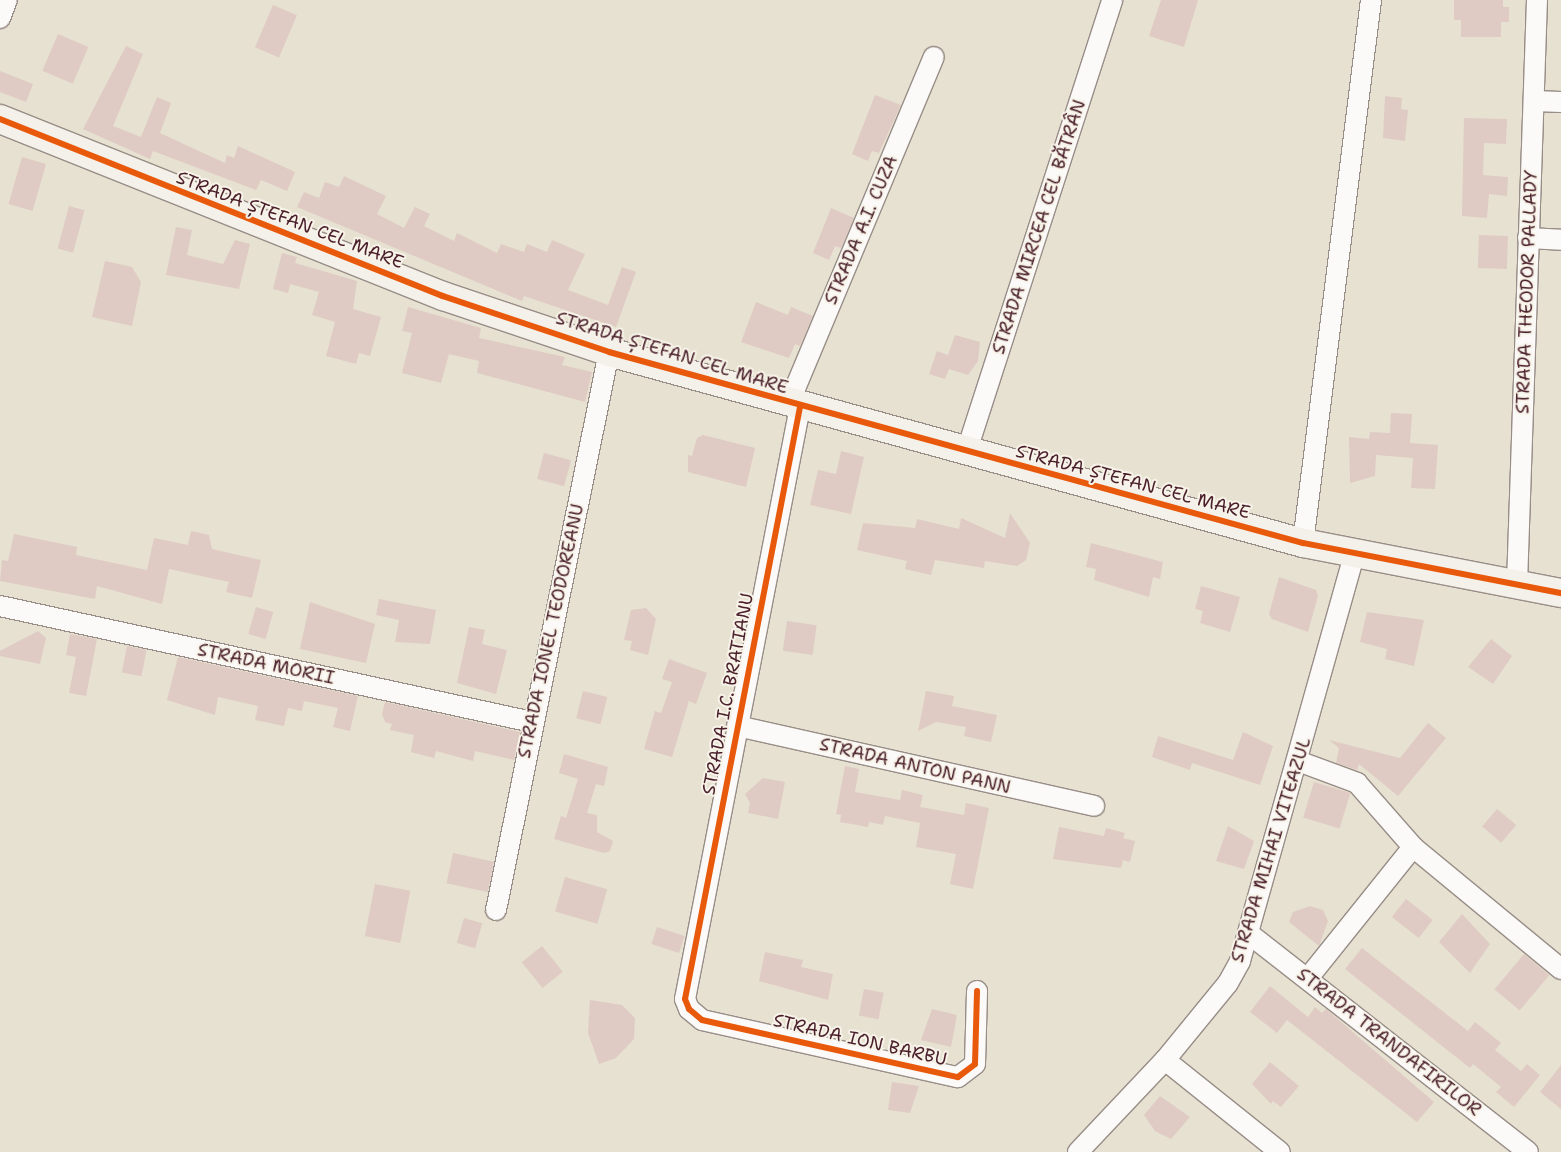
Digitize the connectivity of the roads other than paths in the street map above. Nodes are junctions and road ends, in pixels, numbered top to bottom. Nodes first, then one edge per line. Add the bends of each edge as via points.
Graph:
1 (7, 0) edge
2 (1112, 0) edge
3 (1371, 0) edge
4 (1537, 0) edge
5 (0, 18) edge
6 (934, 57) dead end
7 (1534, 101) junction
8 (1561, 102) edge
9 (0, 119) edge
10 (1528, 238) junction
11 (1561, 240) edge
12 (609, 352) junction
13 (794, 405) junction
14 (966, 453) junction
15 (1303, 543) junction
16 (1354, 555) junction
17 (1517, 584) junction
18 (1561, 593) edge
19 (0, 606) edge
20 (532, 722) junction
21 (737, 726) junction
22 (1298, 761) junction
23 (1094, 806) dead end
24 (1414, 847) junction
25 (496, 910) dead end
26 (1248, 934) junction
27 (1561, 969) edge
28 (1308, 978) junction
29 (685, 987) joint
30 (977, 991) dead end
31 (1165, 1060) junction
32 (1078, 1152) edge
33 (1280, 1152) edge
34 (1528, 1152) edge

1 - 5 street
2 - 14 street, STRADA MIRCEA CEL BĂTRÂN
3 - 15 street
4 - 7 street, STRADA THEODOR PALLADY
6 - 13 street, STRADA A.I. CUZA
7 - 8 street
7 - 10 street, STRADA THEODOR PALLADY
9 - 12 street, STRADA ȘTEFAN CEL MARE via 434,292
10 - 11 street
10 - 17 street, STRADA THEODOR PALLADY
12 - 13 street, STRADA ȘTEFAN CEL MARE
12 - 20 street, STRADA IONEL TEODOREANU
13 - 14 street, STRADA ȘTEFAN CEL MARE
13 - 21 street, STRADA I.C. BRATIANU
14 - 15 street, STRADA ȘTEFAN CEL MARE
15 - 16 street, STRADA ȘTEFAN CEL MARE
16 - 17 street, STRADA ȘTEFAN CEL MARE
16 - 22 street, STRADA MIHAI VITEAZUL
17 - 18 street, STRADA ȘTEFAN CEL MARE
19 - 20 street, STRADA MORII
20 - 25 street, STRADA IONEL TEODOREANU
21 - 23 street, STRADA ANTON PANN
21 - 29 street, STRADA I.C. BRATIANU
22 - 24 street via 1358,783
22 - 26 street, STRADA MIHAI VITEAZUL
24 - 27 street
24 - 28 street
26 - 28 street, STRADA TRANDAFIRILOR
26 - 31 street, STRADA MIHAI VITEAZUL via 1228,983
28 - 34 street, STRADA TRANDAFIRILOR
29 - 30 street, STRADA ION BARBU via 689,1009 702,1020 958,1076 975,1064
31 - 32 street, STRADA MIHAI VITEAZUL
31 - 33 street

